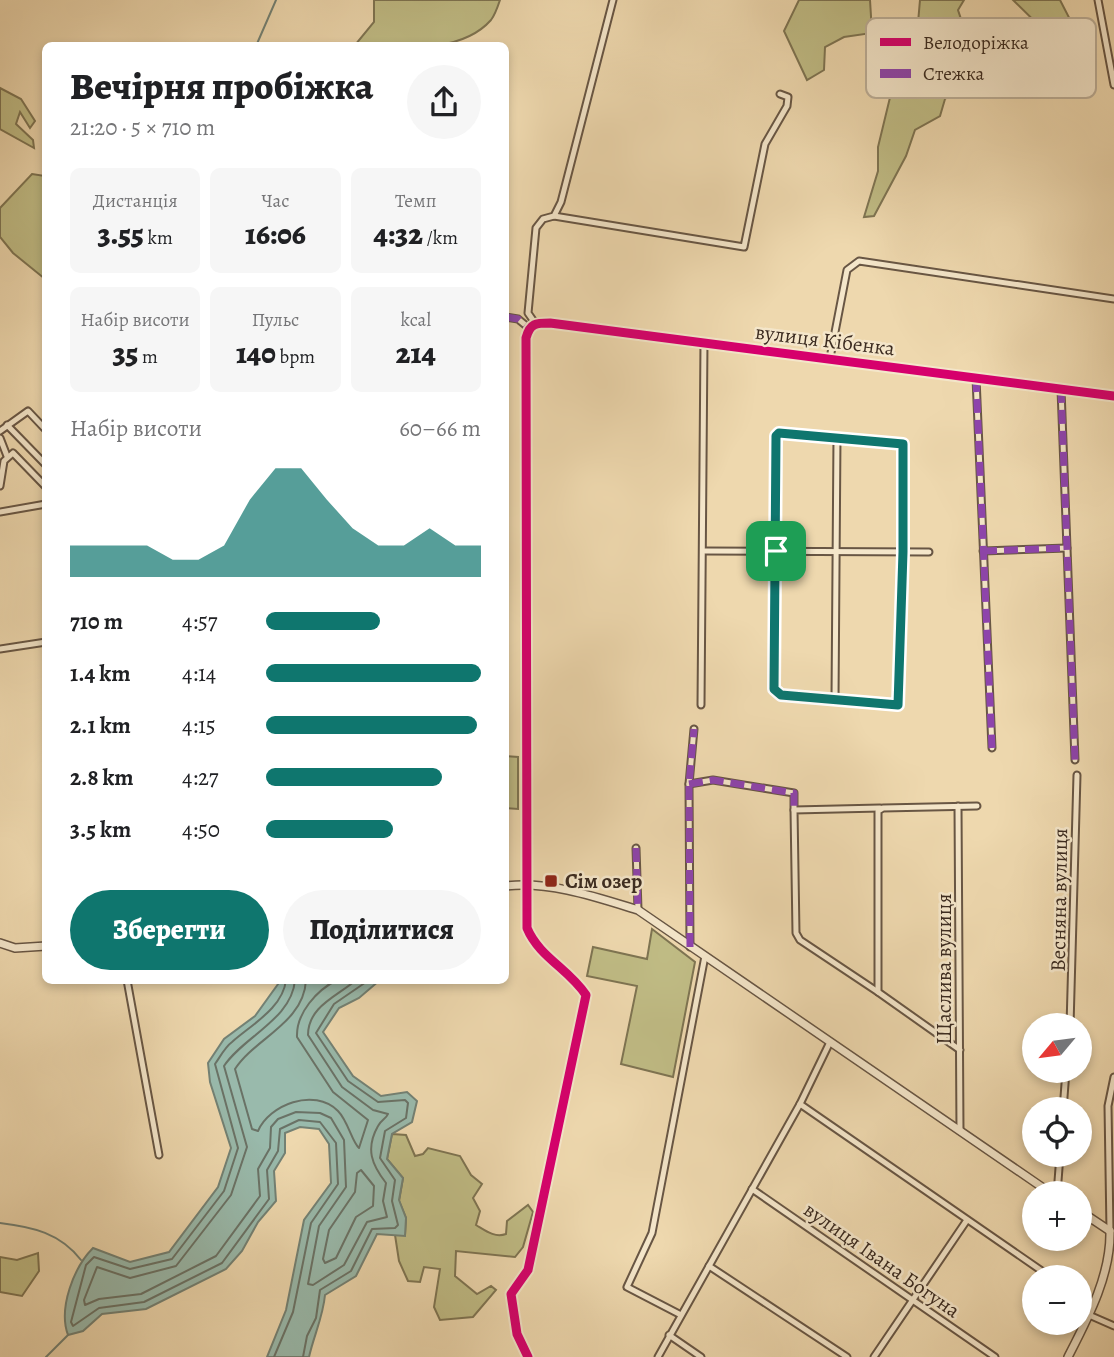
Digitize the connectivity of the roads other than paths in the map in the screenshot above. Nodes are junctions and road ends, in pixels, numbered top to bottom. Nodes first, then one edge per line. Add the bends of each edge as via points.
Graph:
1 (613, 0) edge
2 (1098, 0) edge
3 (1114, 85) edge
4 (780, 94) dead end
5 (554, 216) junction
6 (1114, 299) edge
7 (509, 318) edge
8 (532, 326) junction
9 (704, 342) junction
10 (830, 358) junction
11 (976, 378) junction
12 (1061, 389) junction
13 (1114, 396) edge
14 (7, 425) junction
15 (42, 425) edge
16 (0, 431) edge
17 (837, 437) junction
18 (0, 438) edge
19 (7, 456) junction
20 (42, 461) edge
21 (42, 483) edge
22 (0, 486) edge
23 (42, 506) edge
24 (0, 512) edge
25 (1067, 548) junction
26 (705, 551) junction
27 (776, 551) junction
28 (983, 551) junction
29 (837, 552) junction
30 (903, 552) junction
31 (929, 552) dead end
32 (42, 643) edge
33 (0, 649) edge
34 (835, 700) junction
35 (701, 705) dead end
36 (694, 729) dead end
37 (992, 748) dead end
38 (1075, 760) dead end
39 (1077, 775) dead end
40 (689, 785) junction
41 (958, 806) junction
42 (977, 806) dead end
43 (880, 808) junction
44 (794, 810) junction
45 (636, 848) dead end
46 (525, 884) junction
47 (509, 886) edge
48 (638, 910) junction
49 (0, 943) edge
50 (42, 946) edge
51 (690, 947) junction
52 (705, 956) junction
53 (128, 984) edge
54 (878, 992) junction
55 (1070, 1013) edge
56 (830, 1042) junction
57 (960, 1050) junction
58 (1114, 1077) edge
59 (800, 1104) junction
60 (960, 1131) junction
61 (159, 1156) dead end
62 (1035, 1181) edge
63 (752, 1189) junction
64 (1092, 1217) edge
65 (967, 1220) junction
66 (1112, 1228) edge
67 (1033, 1265) edge
68 (709, 1266) junction
69 (913, 1302) junction
70 (1093, 1305) edge
71 (681, 1315) junction
72 (1092, 1316) edge
73 (1114, 1326) edge
74 (669, 1335) junction
75 (1079, 1335) edge
76 (528, 1357) edge
77 (658, 1357) edge
78 (701, 1357) edge
79 (847, 1357) edge
80 (874, 1357) edge
81 (995, 1357) edge
82 (1068, 1357) edge

1 - 5 street
2 - 3 street
4 - 5 street via 788,97 787,106 765,144 744,247
5 - 8 street via 543,219 536,228 528,313
6 - 10 street via 859,261 847,270
7 - 8 street, вулиця Кібенка
8 - 9 street, вулиця Кібенка
8 - 46 street via 526,351
9 - 10 street, вулиця Кібенка
9 - 26 street
10 - 11 street, вулиця Кібенка
11 - 12 street, вулиця Кібенка
11 - 28 street
12 - 13 street, вулиця Кібенка
12 - 25 street
14 - 15 street via 28,411
14 - 16 street
14 - 20 street
17 - 27 street via 776,436
17 - 29 street
17 - 30 street via 903,444
18 - 19 street
19 - 21 street via 13,453
19 - 22 street
23 - 24 street
25 - 28 street
25 - 38 street
26 - 27 street
26 - 35 street
27 - 29 street
27 - 34 street via 774,689 781,695
28 - 37 street
29 - 30 street
29 - 34 street
30 - 31 street
30 - 34 street via 900,703
32 - 33 street
36 - 40 street
39 - 55 street, Весняна вулиця
40 - 44 street via 713,780 794,793
40 - 51 street
41 - 42 street
41 - 43 street
41 - 57 street, Щаслива вулиця
43 - 44 street
43 - 54 street
44 - 54 street via 796,933
45 - 48 street
46 - 47 street
46 - 48 street via 586,894
46 - 76 street via 527,928 534,945 586,995 528,1270 511,1294 517,1334
48 - 51 street
49 - 50 street via 15,948
51 - 52 street
52 - 56 street
52 - 71 street via 652,1233 626,1287
53 - 61 street
54 - 57 street
56 - 59 street
56 - 60 street
57 - 60 street, Щаслива вулиця
58 - 66 street via 1108,1106
59 - 63 street
59 - 65 street
60 - 62 street
63 - 68 street
63 - 69 street, вулиця Івана Богуна
64 - 66 street
65 - 67 street
65 - 69 street
66 - 70 street
68 - 71 street
68 - 79 street
69 - 80 street
69 - 81 street, вулиця Івана Богуна
71 - 74 street
72 - 73 street
74 - 77 street
74 - 78 street
75 - 82 street

